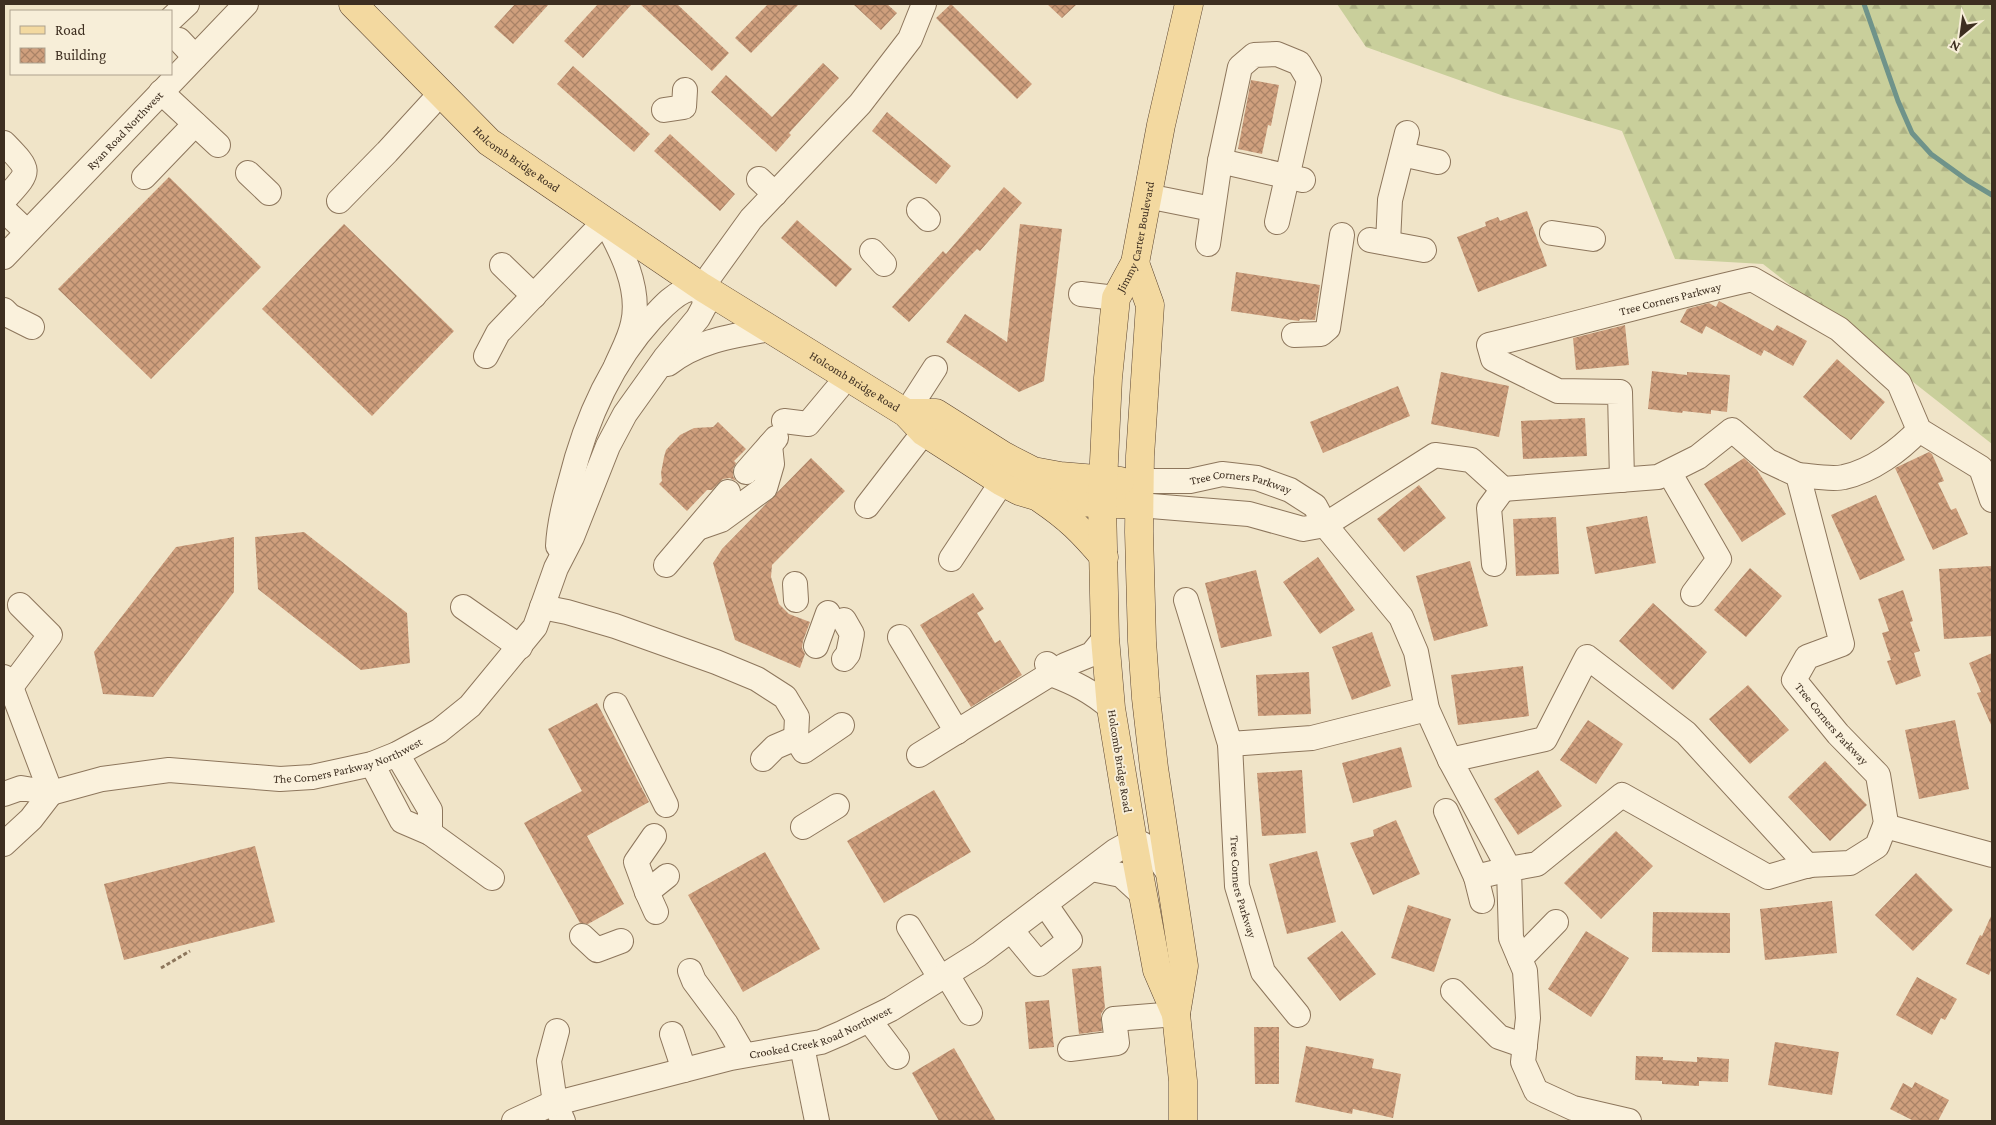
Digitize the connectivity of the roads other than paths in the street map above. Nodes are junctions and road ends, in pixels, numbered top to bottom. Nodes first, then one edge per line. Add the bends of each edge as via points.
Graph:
1 (187, 4) edge
2 (246, 4) edge
3 (353, 4) edge
4 (924, 4) edge
5 (1189, 4) edge
6 (175, 29) edge
7 (195, 57) junction
8 (685, 90) dead end
9 (161, 92) junction
10 (441, 93) junction
11 (664, 110) dead end
12 (196, 124) junction
13 (4, 143) edge
14 (218, 145) dead end
15 (1220, 161) junction
16 (1438, 162) dead end
17 (248, 173) dead end
18 (144, 177) dead end
19 (1297, 178) junction
20 (269, 193) dead end
21 (1147, 196) junction
22 (4, 200) edge
23 (339, 201) dead end
24 (1212, 209) junction
25 (4, 210) edge
26 (605, 221) junction
27 (1277, 222) dead end
28 (27, 232) junction
29 (1552, 233) dead end
30 (1342, 234) dead end
31 (1593, 239) dead end
32 (1208, 244) dead end
33 (1424, 250) dead end
34 (4, 257) edge
35 (1135, 263) junction
36 (502, 265) dead end
37 (702, 287) junction
38 (1081, 294) dead end
39 (534, 296) junction
40 (1116, 298) junction
41 (4, 310) edge
42 (32, 327) dead end
43 (770, 329) junction
44 (1294, 335) dead end
45 (486, 356) dead end
46 (616, 366) junction
47 (935, 368) dead end
48 (848, 376) junction
49 (646, 384) junction
50 (915, 422) junction
51 (1918, 430) junction
52 (770, 445) junction
53 (746, 472) dead end
54 (1669, 472) junction
55 (1798, 475) junction
56 (1257, 478) junction
57 (1622, 480) junction
58 (1002, 482) junction
59 (1502, 489) junction
60 (1103, 491) junction
61 (728, 492) dead end
62 (1140, 493) junction
63 (1036, 496) junction
64 (879, 500) dead end
65 (1992, 500) edge
66 (1250, 514) junction
67 (1325, 525) junction
68 (698, 528) junction
69 (1104, 557) junction
70 (952, 559) dead end
71 (666, 564) dead end
72 (1494, 564) dead end
73 (556, 568) junction
74 (1693, 594) dead end
75 (1186, 600) dead end
76 (20, 604) dead end
77 (463, 606) dead end
78 (542, 607) junction
79 (900, 637) dead end
80 (1105, 638) junction
81 (816, 646) dead end
82 (520, 647) junction
83 (844, 659) dead end
84 (1049, 669) junction
85 (7, 682) edge
86 (616, 705) dead end
87 (1111, 708) junction
88 (1427, 708) junction
89 (842, 725) dead end
90 (957, 732) junction
91 (796, 738) junction
92 (1230, 744) junction
93 (397, 754) junction
94 (919, 755) dead end
95 (763, 759) dead end
96 (1450, 760) junction
97 (372, 764) junction
98 (51, 793) junction
99 (4, 794) edge
100 (666, 805) dead end
101 (837, 806) dead end
102 (1446, 811) dead end
103 (1885, 826) junction
104 (803, 827) dead end
105 (430, 833) junction
106 (654, 836) dead end
107 (1133, 841) junction
108 (4, 844) edge
109 (1992, 855) edge
110 (1808, 866) junction
111 (1092, 869) junction
112 (1509, 869) junction
113 (1170, 875) junction
114 (667, 876) dead end
115 (1476, 877) junction
116 (492, 878) dead end
117 (1144, 896) junction
118 (1482, 901) dead end
119 (1046, 904) junction
120 (1556, 922) dead end
121 (909, 927) dead end
122 (1012, 930) junction
123 (582, 936) dead end
124 (621, 941) dead end
125 (1520, 959) junction
126 (690, 970) dead end
127 (944, 977) junction
128 (1453, 991) dead end
129 (970, 1014) dead end
130 (1176, 1014) junction
131 (1298, 1015) dead end
132 (869, 1020) junction
133 (558, 1031) dead end
134 (672, 1034) dead end
135 (802, 1046) junction
136 (1525, 1046) junction
137 (1070, 1050) dead end
138 (744, 1056) junction
139 (897, 1057) dead end
140 (684, 1070) junction
141 (559, 1112) edge
142 (1572, 1115) edge
143 (514, 1121) edge
144 (817, 1121) edge
145 (1183, 1121) edge
146 (1629, 1121) edge

1 - 6 street
2 - 7 street, Ryan Road Northwest
3 - 10 main road, Holcomb Bridge Road
4 - 37 street via 917,45 860,104 767,187 751,219
5 - 21 main road, Jimmy Carter Boulevard
6 - 7 street
7 - 9 street, Ryan Road Northwest
8 - 11 street via 684,107
9 - 12 street
9 - 28 street, Ryan Road Northwest
10 - 23 street
10 - 26 main road, Holcomb Bridge Road via 489,142
12 - 14 street
12 - 18 street
13 - 22 street via 24,163 25,173 22,181
15 - 19 street
15 - 19 street via 1240,67 1254,55 1277,54 1299,63 1309,80
15 - 24 street
16 - 33 street via 1404,143 1379,242
17 - 20 street
19 - 27 street
21 - 24 street
21 - 35 main road, Jimmy Carter Boulevard
24 - 32 street
25 - 28 street
26 - 37 main road, Holcomb Bridge Road
26 - 39 street
26 - 46 street, The Corners Parkway Northwest via 621,250 634,303 633,322
28 - 34 street, Ryan Road Northwest
29 - 31 street
30 - 44 street via 1328,328 1321,334
35 - 40 main road, Jimmy Carter Boulevard
35 - 62 main road, Holcomb Bridge Road via 1150,305
36 - 39 street
37 - 43 main road, Holcomb Bridge Road
37 - 46 street, The Corners Parkway Northwest via 684,291 670,299 639,333
37 - 49 street, The Corners Parkway Northwest via 705,305 698,318
38 - 40 street
39 - 45 street via 498,333
40 - 60 main road, Jimmy Carter Boulevard via 1108,378
41 - 42 street
43 - 48 main road, Holcomb Bridge Road
43 - 49 street, The Corners Parkway Northwest via 703,344 680,354
46 - 73 street, The Corners Parkway Northwest via 583,433 559,531
47 - 50 street
48 - 50 main road, Holcomb Bridge Road
48 - 52 street via 808,424 787,422
49 - 73 street, The Corners Parkway Northwest via 608,446 572,537
50 - 58 main road, Holcomb Bridge Road
50 - 60 main road, Holcomb Bridge Road via 936,413 1033,471
50 - 64 street
51 - 55 street via 1904,445 1851,475 1843,478
51 - 57 street, Tree Corners Parkway via 1899,383 1839,329 1752,279 1489,345 1493,358 1558,391 1620,392
51 - 65 street via 1981,468
52 - 53 street
52 - 68 street via 772,464 765,488 722,520
54 - 55 street via 1698,457 1732,430 1768,461
54 - 57 street via 1658,478
54 - 74 street via 1719,559
55 - 103 street, Tree Corners Parkway via 1842,644 1807,657 1794,680 1838,734 1878,775
56 - 62 street, Tree Corners Parkway via 1222,474
56 - 66 street via 1257,494
56 - 67 street, Tree Corners Parkway via 1290,490 1315,506
57 - 59 street
58 - 63 main road, Holcomb Bridge Road
58 - 70 street via 970,540
59 - 67 street, Tree Corners Parkway via 1471,460 1435,455
59 - 72 street via 1489,508
60 - 62 main road, Holcomb Bridge Road
60 - 63 main road, Holcomb Bridge Road via 1074,502
60 - 69 main road, Holcomb Bridge Road
61 - 68 street
62 - 66 street, Tree Corners Parkway
62 - 113 main road, Holcomb Bridge Road via 1139,586 1146,698
63 - 69 main road via 1066,515
66 - 67 street, Tree Corners Parkway via 1302,529
67 - 88 street, Tree Corners Parkway via 1401,617 1416,652
68 - 71 street
69 - 80 main road, Holcomb Bridge Road
73 - 78 street, The Corners Parkway Northwest
75 - 92 street, Tree Corners Parkway
76 - 85 street via 50,636
77 - 82 street
78 - 82 street, The Corners Parkway Northwest via 535,626
78 - 91 street via 622,618 757,679 786,698 797,717
79 - 90 street
80 - 84 street via 1092,654
80 - 87 main road, Holcomb Bridge Road
81 - 83 street via 836,617 852,634
82 - 93 street, The Corners Parkway Northwest via 470,706 439,731
84 - 87 street via 1095,694
84 - 90 street via 1014,706
85 - 98 street
86 - 100 street
87 - 107 main road, Holcomb Bridge Road
88 - 92 street via 1312,738
88 - 96 street, Tree Corners Parkway
89 - 91 street via 804,751
90 - 94 street
91 - 95 street via 775,747
92 - 131 street, Tree Corners Parkway via 1237,886 1264,972
93 - 97 street, The Corners Parkway Northwest
93 - 105 street via 430,810
96 - 110 street via 1545,738 1587,657 1686,733
96 - 112 street, Tree Corners Parkway
97 - 98 street, The Corners Parkway Northwest via 312,777 280,779 160,771 102,779
97 - 105 street via 402,821
98 - 99 street, The Corners Parkway Northwest via 22,788
98 - 108 street via 31,819
101 - 104 street
102 - 115 street
103 - 109 street
103 - 110 street via 1877,846 1850,863
105 - 116 street
106 - 114 street via 636,862 652,902
107 - 111 street, Crooked Creek Road Northwest
107 - 113 street via 1143,842 1152,849
107 - 117 main road, Holcomb Bridge Road
110 - 112 street via 1768,877 1622,795 1537,864
111 - 117 street via 1121,875
111 - 119 street, Crooked Creek Road Northwest
112 - 115 street
112 - 125 street, Tree Corners Parkway via 1511,938
113 - 130 main road, Holcomb Bridge Road via 1184,966
115 - 118 street
117 - 130 main road, Holcomb Bridge Road via 1157,970
119 - 122 street, Crooked Creek Road Northwest
119 - 122 street via 1070,940 1039,964
120 - 125 street
121 - 127 street
122 - 127 street, Crooked Creek Road Northwest
123 - 124 street via 597,950
125 - 136 street, Tree Corners Parkway via 1525,970 1528,1018
126 - 138 street via 694,982 726,1024
127 - 129 street
127 - 132 street, Crooked Creek Road Northwest
128 - 136 street via 1500,1037
130 - 137 street via 1114,1019 1117,1043
130 - 145 main road, Holcomb Bridge Road via 1183,1080
132 - 135 street, Crooked Creek Road Northwest via 821,1042
132 - 139 street
133 - 141 street via 548,1061
134 - 140 street
135 - 138 street, Crooked Creek Road Northwest
135 - 144 street
136 - 142 street, Tree Corners Parkway via 1523,1062 1536,1091
138 - 140 street, Crooked Creek Road Northwest
140 - 141 street, Crooked Creek Road Northwest
141 - 143 street, Crooked Creek Road Northwest
142 - 146 street, Tree Corners Parkway

